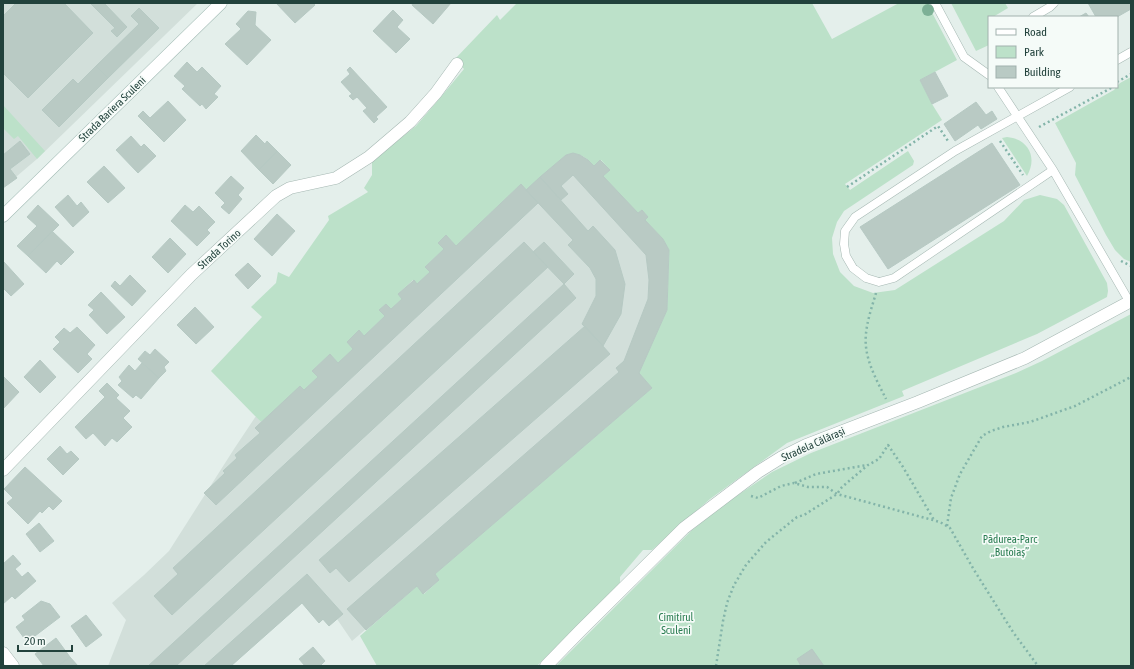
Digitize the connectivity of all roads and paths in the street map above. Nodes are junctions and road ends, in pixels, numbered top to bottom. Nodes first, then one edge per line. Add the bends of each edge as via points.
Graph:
1 (221, 3) edge
2 (935, 3) edge
3 (1054, 3) edge
4 (1036, 16) edge
5 (1131, 52) edge
6 (1118, 59) edge
7 (457, 64) dead end
8 (988, 74) edge
9 (1131, 74) edge
10 (1118, 81) edge
11 (999, 88) edge
12 (1068, 88) edge
13 (1111, 88) edge
14 (1018, 117) junction
15 (993, 130) junction
16 (1028, 132) junction
17 (955, 151) junction
18 (1053, 170) junction
19 (1030, 185) junction
20 (847, 187) dead end
21 (3, 216) edge
22 (879, 282) junction
23 (1130, 301) edge
24 (1131, 377) edge
25 (892, 412) junction
26 (868, 465) junction
27 (3, 470) edge
28 (794, 483) junction
29 (738, 487) junction
30 (836, 494) junction
31 (934, 520) junction
32 (947, 526) junction
33 (3, 653) edge
34 (13, 666) edge
35 (546, 666) edge
36 (716, 666) edge
37 (1038, 666) edge

1 - 21 street, Strada Bariera Sculeni
2 - 8 lane via 964,57
3 - 4 lane
5 - 6 lane
7 - 27 street, Strada Torino via 410,122 369,157 336,178 290,188 276,196 190,275
9 - 10 path
11 - 14 lane
12 - 14 lane
13 - 16 path
14 - 15 lane
14 - 16 lane
15 - 17 lane
15 - 19 path
16 - 18 lane
17 - 20 path via 938,126
17 - 22 lane via 855,217 845,232 846,256 853,268 866,278
18 - 19 lane
18 - 23 lane
19 - 22 lane via 894,278
22 - 25 path via 868,322 866,346 868,359
23 - 25 street, Stradela Călărași via 1025,358
24 - 32 path via 1075,406 1030,422 1003,427 982,436 960,474 951,498
25 - 29 street, Stradela Călărași via 800,448
26 - 28 path via 816,474
26 - 30 path
26 - 31 path via 879,459 888,445 904,467
28 - 29 path via 781,486 758,498 747,496
28 - 30 path via 808,487 827,487
29 - 35 street, Stradela Călărași via 684,528
30 - 31 path
30 - 36 path via 797,517 766,542 746,565 727,603
31 - 32 path
32 - 37 path via 1013,632
33 - 34 street

